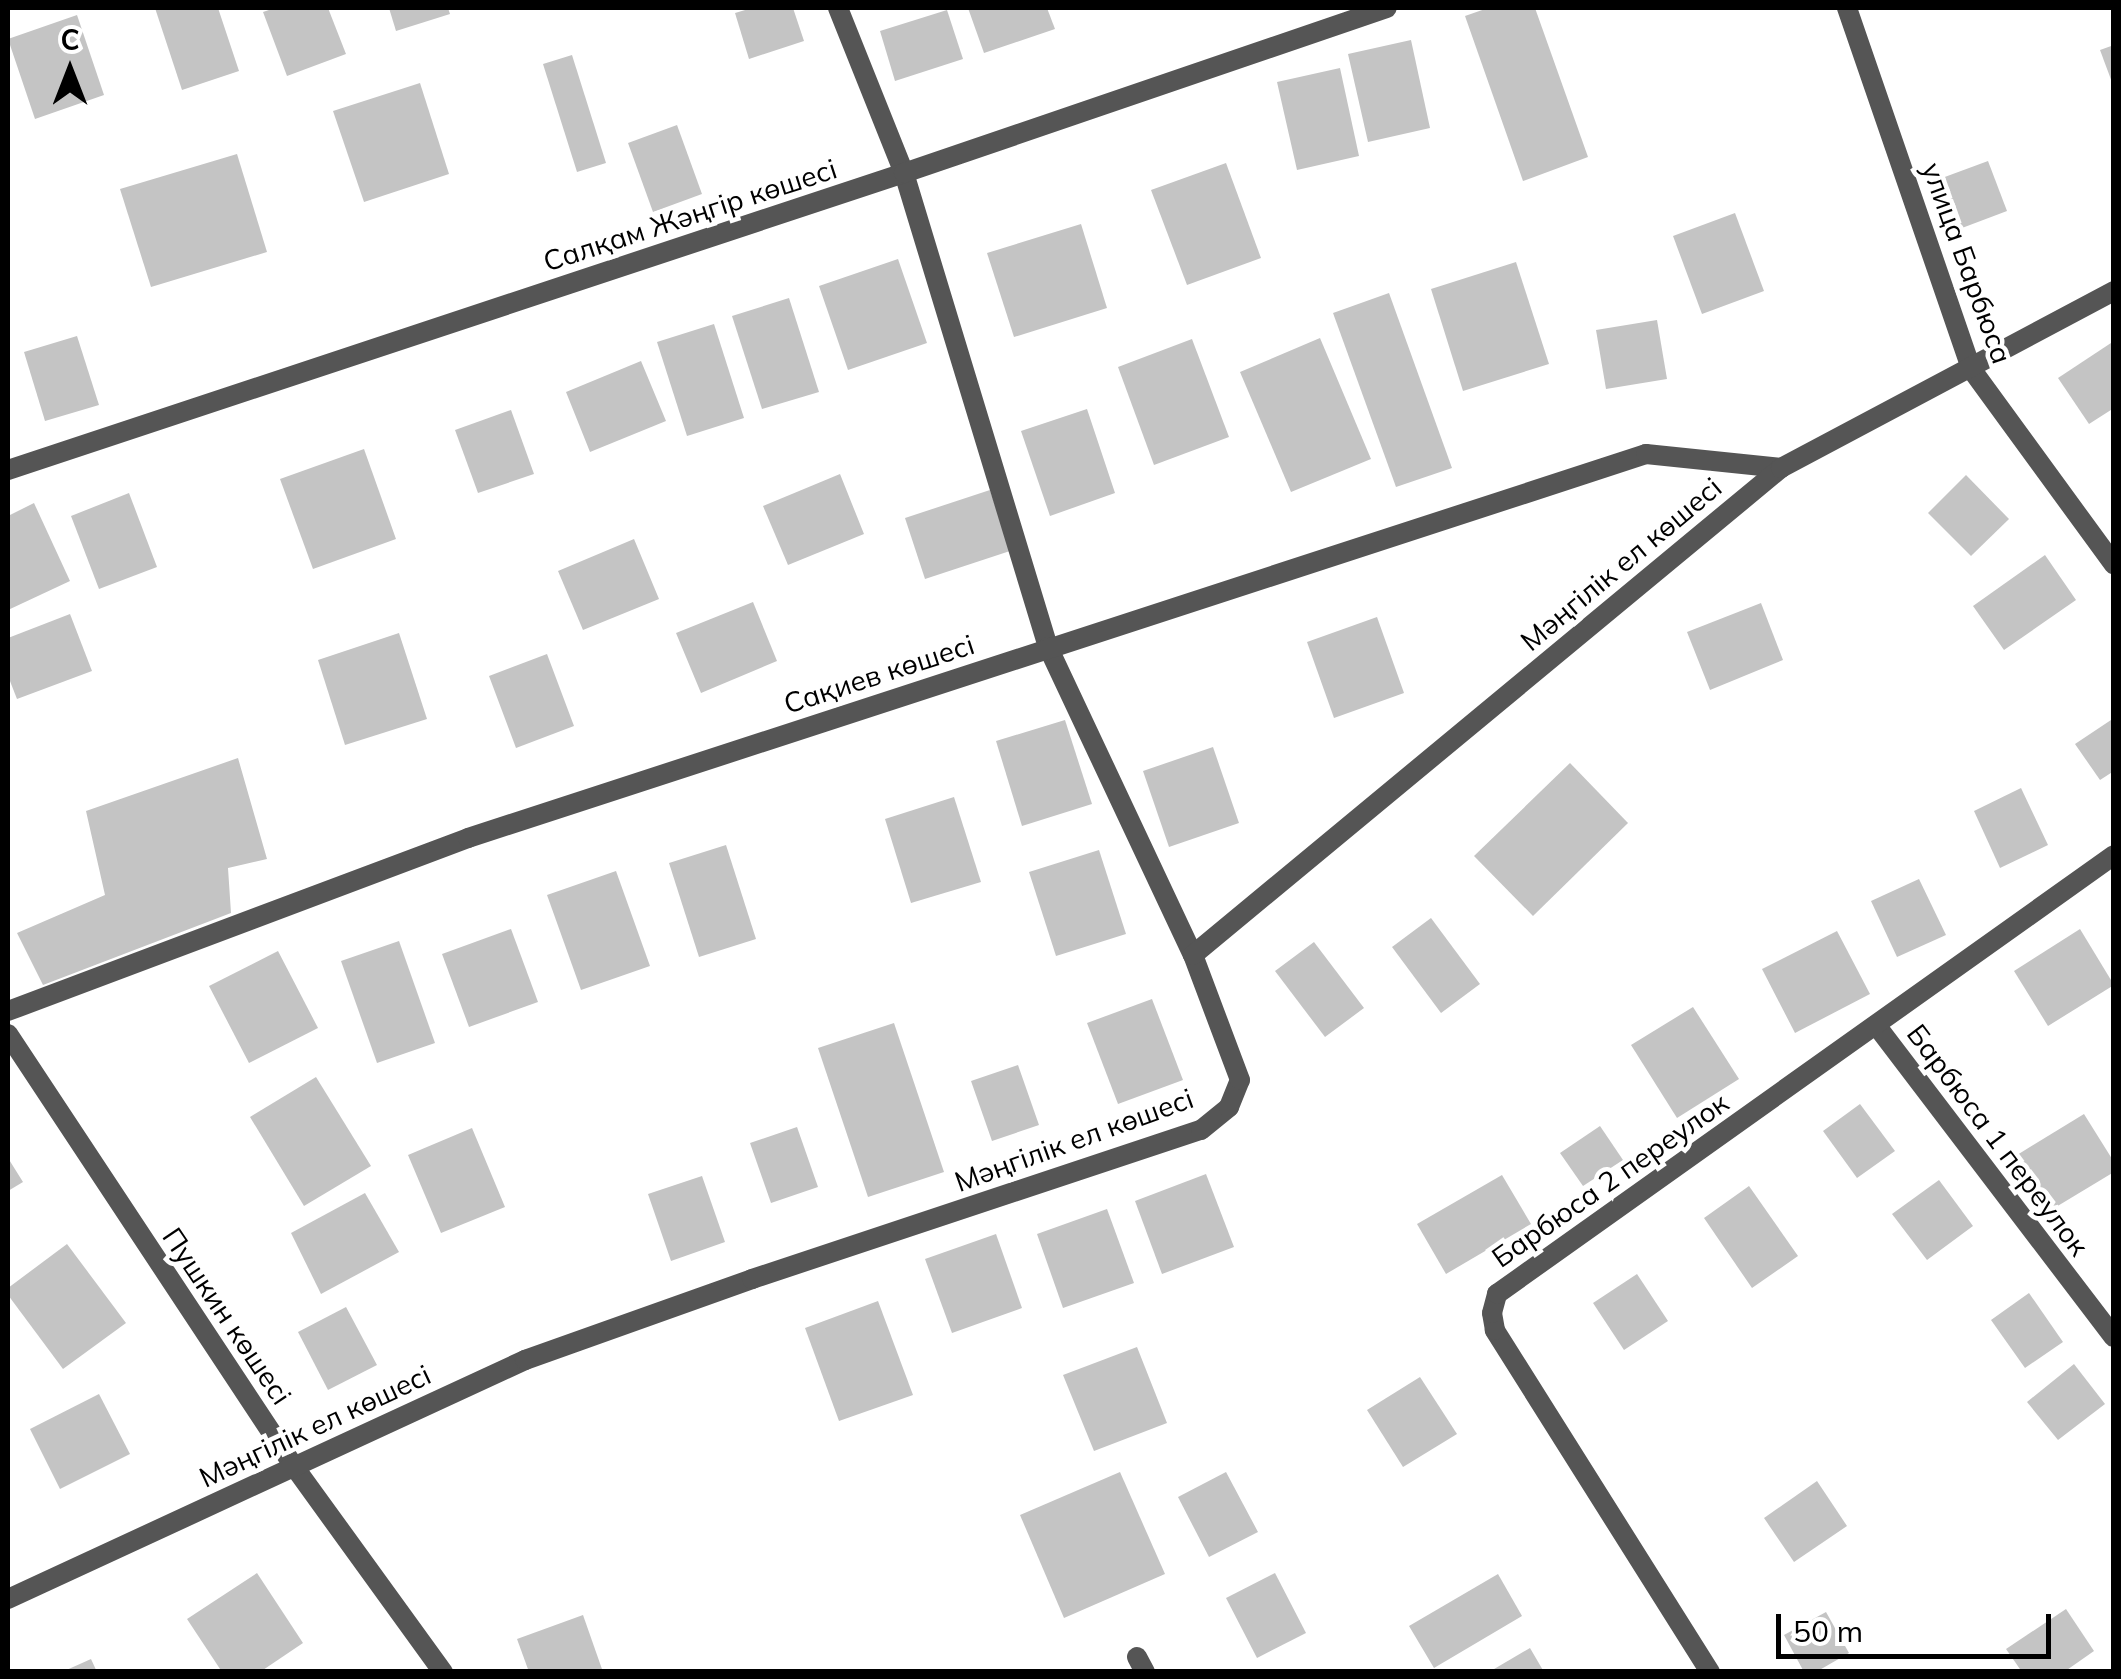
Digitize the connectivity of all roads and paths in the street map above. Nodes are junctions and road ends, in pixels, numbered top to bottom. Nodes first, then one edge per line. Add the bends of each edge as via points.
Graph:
1 (838, 8) edge
2 (1387, 8) edge
3 (1846, 8) edge
4 (904, 173) junction
5 (2114, 291) edge
6 (1972, 370) junction
7 (1781, 468) junction
8 (8, 470) edge
9 (2114, 565) edge
10 (1048, 647) junction
11 (2114, 856) edge
12 (1193, 955) junction
13 (8, 1011) edge
14 (1876, 1025) junction
15 (8, 1034) edge
16 (2114, 1337) edge
17 (293, 1465) junction
18 (8, 1599) edge
19 (443, 1672) edge
20 (1710, 1672) edge

1 - 4 street
2 - 4 street, Салқам Жәңгір көшесі
3 - 6 street, улица Барбюса
4 - 8 street, Салқам Жәңгір көшесі
4 - 10 street
5 - 6 street, Мәңгілік ел көшесі
6 - 7 street, Мәңгілік ел көшесі
6 - 9 street, улица Барбюса
7 - 10 street, Сақиев көшесі via 1646,454
7 - 12 street, Мәңгілік ел көшесі
10 - 12 street
10 - 13 street, Сақиев көшесі via 468,838
11 - 14 street, Барбюса 2 переулок
12 - 17 street, Мәңгілік ел көшесі via 1240,1080 1228,1107 1200,1130 525,1360
14 - 16 street, Барбюса 1 переулок
14 - 20 street, Барбюса 2 переулок via 1497,1294 1492,1313 1495,1330
15 - 17 street, Пушкин көшесі
17 - 18 street, Мәңгілік ел көшесі
17 - 19 street, Пушкин көшесі

